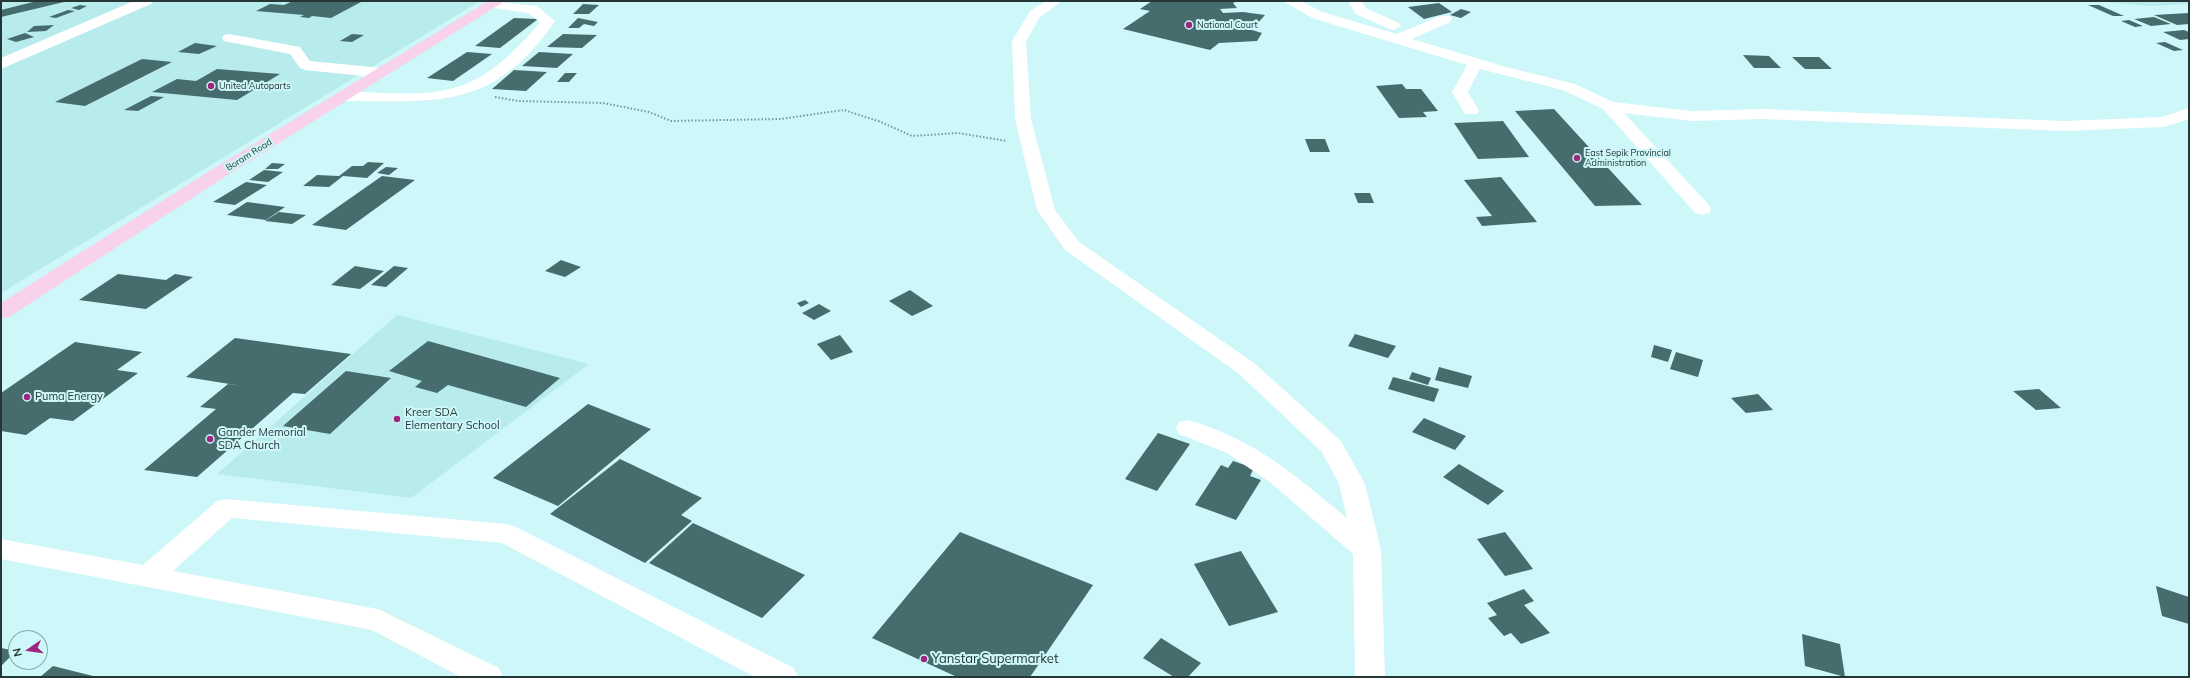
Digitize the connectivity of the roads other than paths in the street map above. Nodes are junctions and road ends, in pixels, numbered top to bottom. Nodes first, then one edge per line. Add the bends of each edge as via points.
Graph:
1 (146, 1) edge
2 (1055, 1) edge
3 (1290, 1) edge
4 (1355, 1) edge
5 (495, 3) edge
6 (1445, 19) dead end
7 (229, 38) dead end
8 (1402, 38) junction
9 (1476, 62) junction
10 (1, 64) edge
11 (382, 73) junction
12 (344, 96) junction
13 (1609, 106) junction
14 (1471, 111) dead end
15 (2189, 113) edge
16 (2164, 122) junction
17 (2189, 130) edge
18 (1702, 209) dead end
19 (1, 312) edge
20 (1188, 428) dead end
21 (1367, 550) junction
22 (7, 556) edge
23 (148, 577) junction
24 (488, 677) edge
25 (783, 677) edge
26 (1370, 677) edge

1 - 10 street
2 - 21 street via 1035,14 1020,42 1023,119 1046,210 1072,246 1246,368 1332,447 1352,484
3 - 8 street via 1317,15
4 - 8 street via 1361,10 1398,28
5 - 11 main road, Boram Road
5 - 12 street via 532,9 548,21 533,42 484,81 461,91 425,96
6 - 8 street
7 - 11 street via 295,50 306,65
8 - 9 street
9 - 13 street via 1569,87
9 - 14 street via 1460,92
11 - 12 main road, Boram Road
12 - 19 main road, Boram Road
13 - 16 street via 1692,116 1762,114 2065,126
13 - 18 street
15 - 16 street
16 - 17 street
20 - 21 street via 1236,447 1280,477
21 - 26 street
22 - 23 street
23 - 24 street via 378,620
23 - 25 street via 226,508 507,534

